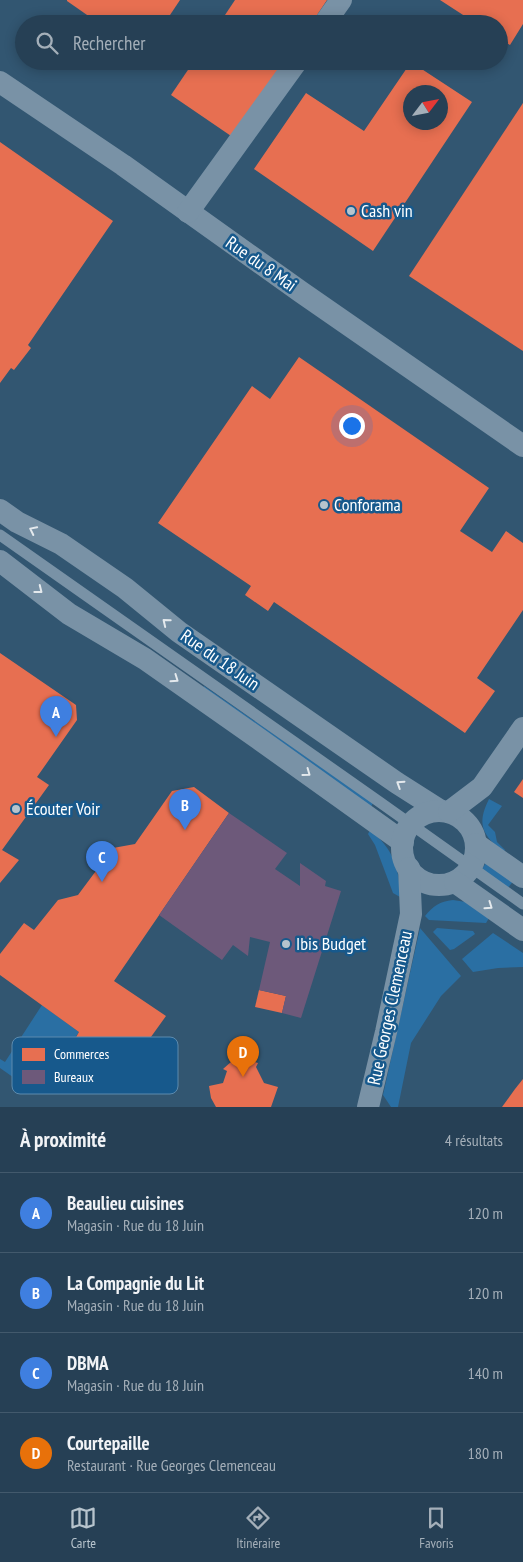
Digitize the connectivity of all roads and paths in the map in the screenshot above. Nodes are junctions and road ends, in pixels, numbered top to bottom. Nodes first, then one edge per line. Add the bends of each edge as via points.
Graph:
1 (341, 0) edge
2 (330, 15) edge
3 (291, 70) edge
4 (0, 82) edge
5 (188, 212) junction
6 (523, 446) edge
7 (0, 510) edge
8 (0, 535) edge
9 (0, 561) edge
10 (523, 728) edge
11 (482, 787) junction
12 (445, 811) junction
13 (407, 833) junction
14 (474, 837) junction
15 (409, 868) junction
16 (523, 877) edge
17 (455, 878) junction
18 (523, 904) edge
19 (412, 909) junction
20 (523, 930) edge
21 (368, 1107) edge

1 - 2 street
3 - 5 street
4 - 5 street, Rue du 8 Mai
5 - 6 street, Rue du 8 Mai
12 -> 7 street, Rue du 18 Juin via 397,782 186,637 125,588 61,544
8 - 13 lane
9 -> 13 street via 68,614 145,659 259,738
10 - 11 street
11 - 12 street
11 - 14 street
12 - 13 street via 420,816
12 - 14 street, Rue du 18 Juin via 467,823
13 - 15 street, Rue Georges Clemenceau via 402,851
13 - 17 lane
14 - 16 street, Rue du 18 Juin
14 - 17 street via 476,856
15 - 17 street via 424,881
15 - 19 street, Rue Georges Clemenceau
17 - 18 lane
17 - 19 street
17 -> 20 street
19 - 21 street, Rue Georges Clemenceau

